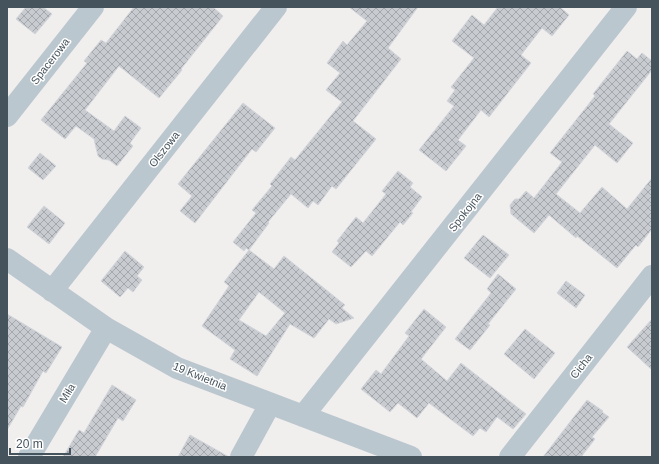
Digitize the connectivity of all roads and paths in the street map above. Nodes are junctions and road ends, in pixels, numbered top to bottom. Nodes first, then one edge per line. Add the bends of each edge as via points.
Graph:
1 (93, 7) edge
2 (276, 7) edge
3 (626, 7) edge
4 (7, 116) edge
5 (7, 259) edge
6 (652, 276) edge
7 (52, 291) junction
8 (106, 328) junction
9 (270, 404) junction
10 (304, 416) junction
11 (29, 457) edge
12 (241, 457) edge
13 (411, 457) edge
14 (510, 457) edge

1 - 4 street, Spacerowa
2 - 7 street, Olszowa
3 - 10 street, Spokojna
5 - 7 street, 19 Kwietnia
6 - 14 street, Cicha
7 - 8 street, 19 Kwietnia
8 - 9 street, 19 Kwietnia via 177,368
8 - 11 street, Miła
9 - 10 street, 19 Kwietnia
9 - 12 street
10 - 13 street, 19 Kwietnia

